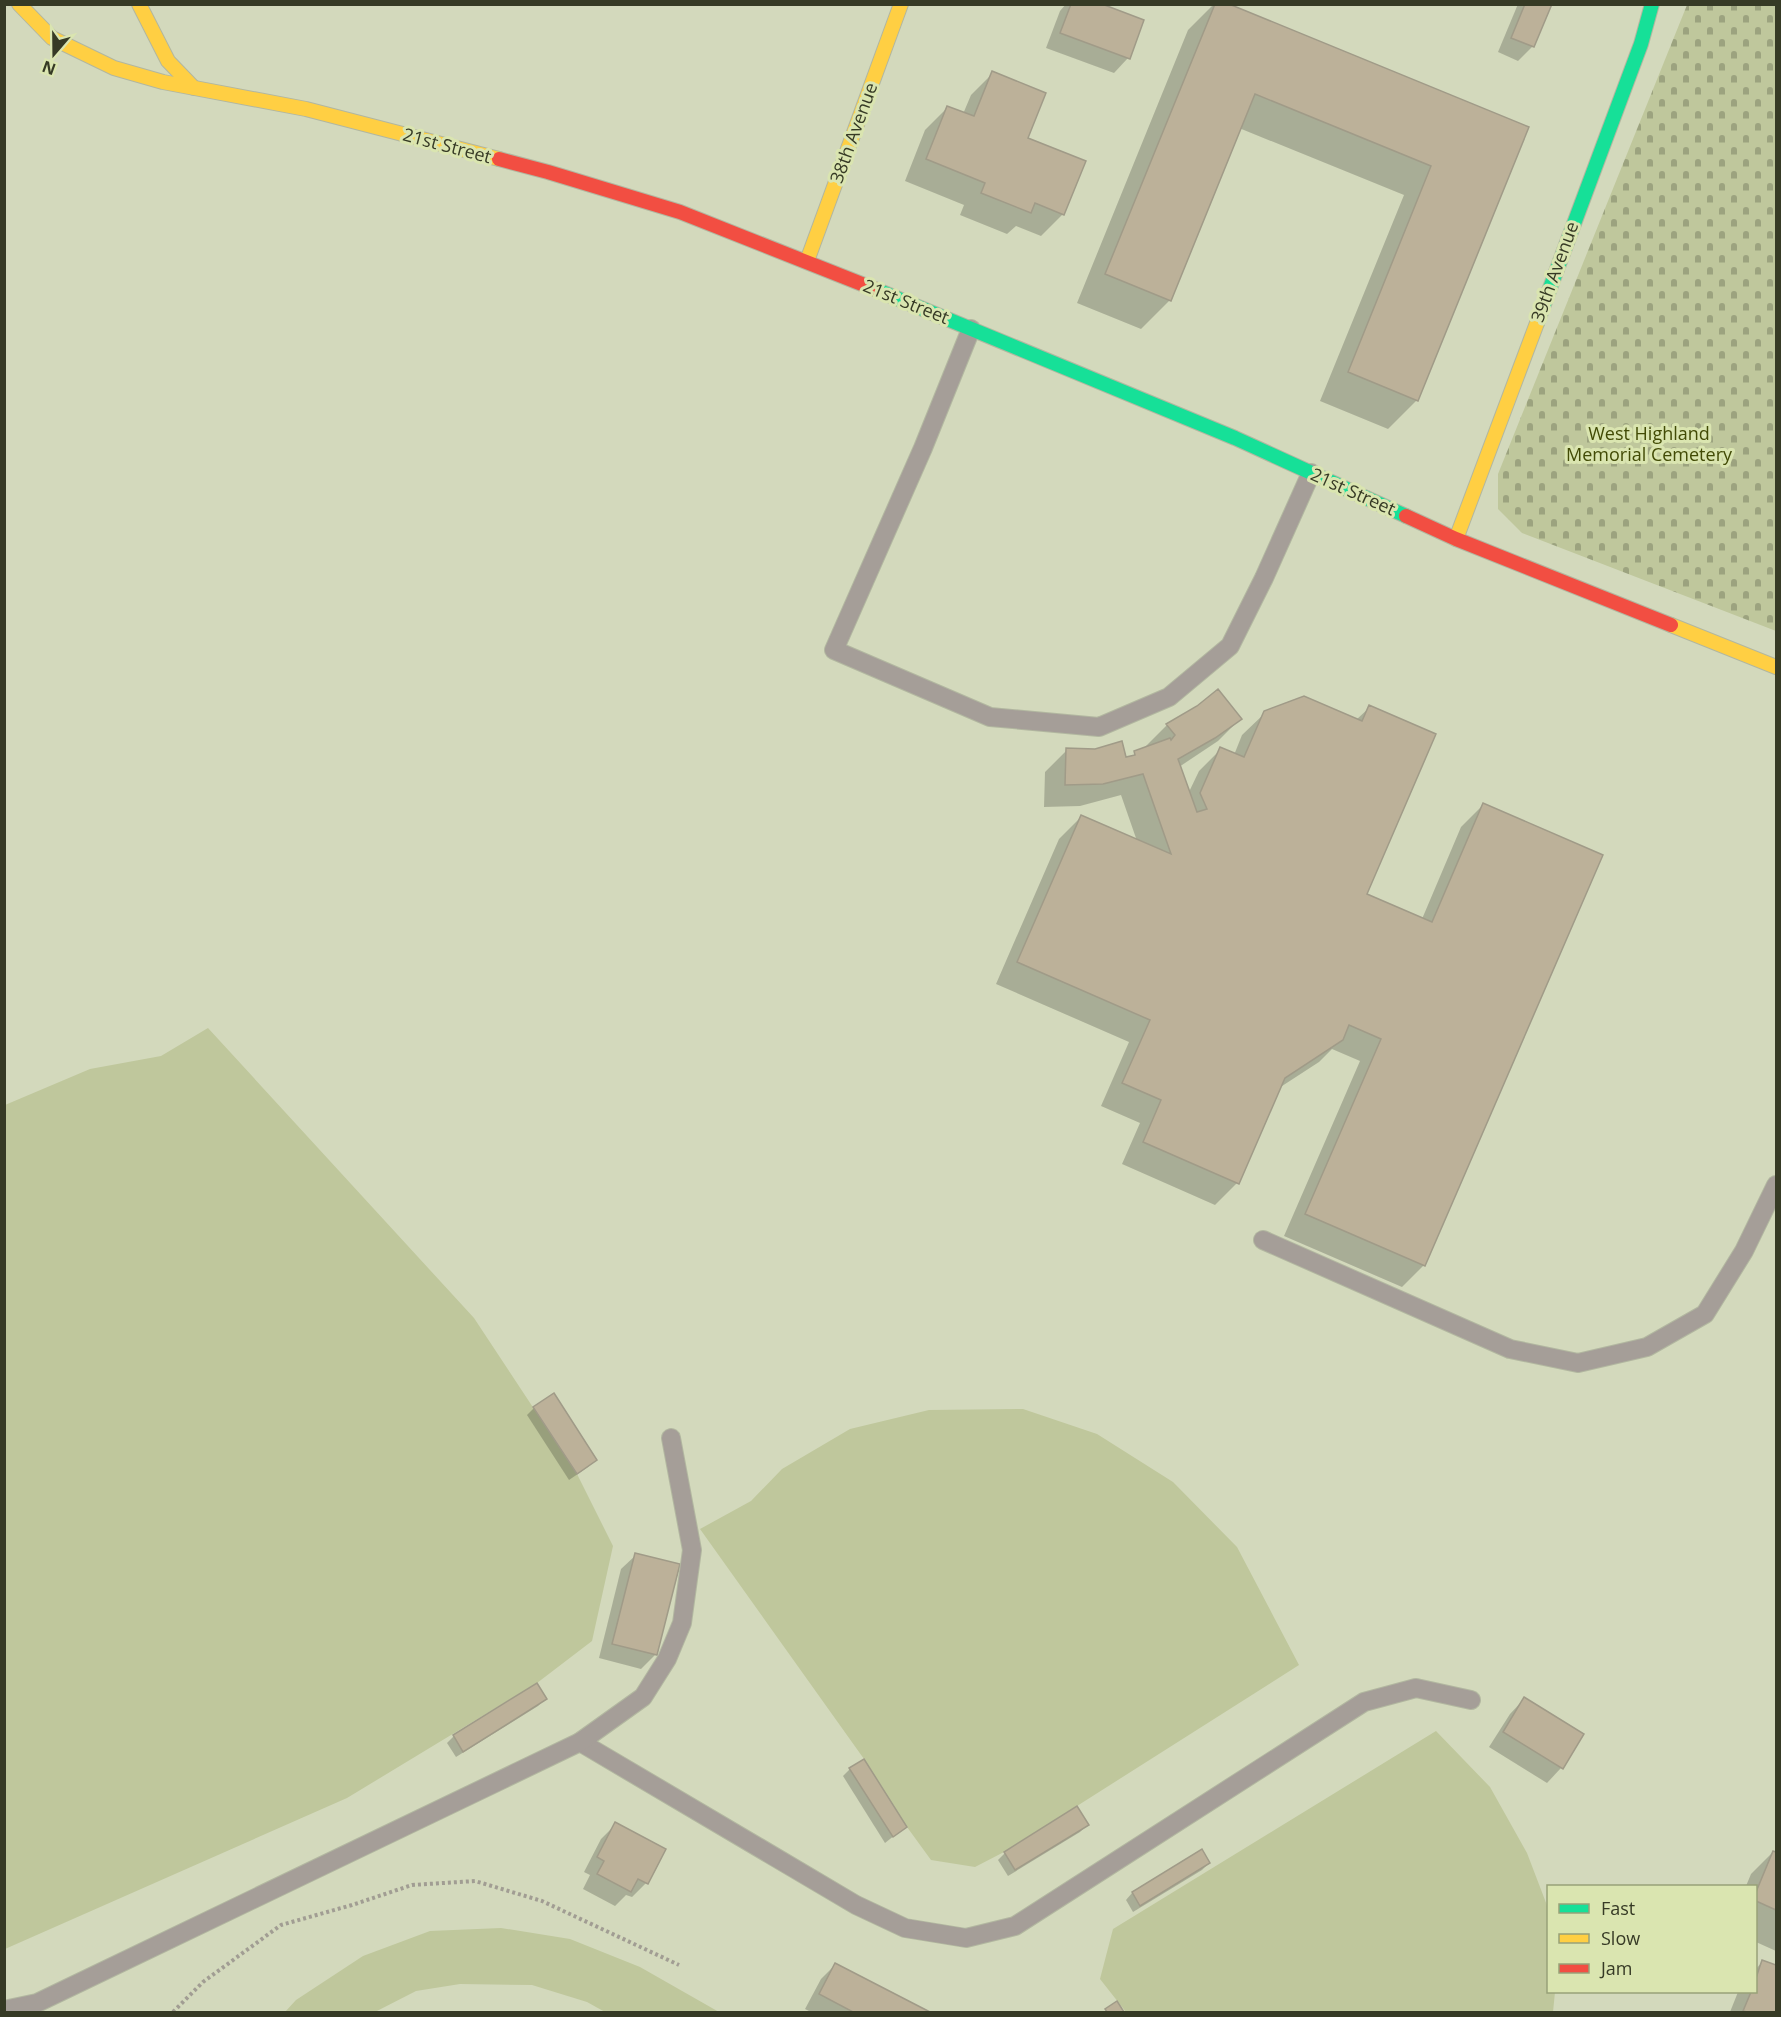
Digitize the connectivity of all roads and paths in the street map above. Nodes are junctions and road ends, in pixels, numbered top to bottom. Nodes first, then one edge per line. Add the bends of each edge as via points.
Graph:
1 (19, 4) edge
2 (139, 4) edge
3 (900, 4) edge
4 (1652, 4) edge
5 (194, 88) junction
6 (807, 261) junction
7 (971, 329) junction
8 (1311, 473) junction
9 (1456, 539) junction
10 (1776, 667) edge
11 (1776, 1185) edge
12 (1263, 1240) dead end
13 (671, 1438) dead end
14 (1471, 1700) dead end
15 (580, 1742) junction
16 (679, 1965) dead end
17 (4, 2010) edge
18 (173, 2013) edge

1 - 5 street, 21st Street via 52,38 114,68
2 - 5 street via 168,61
3 - 6 street, 38th Avenue
4 - 9 street, 39th Avenue via 1641,44
5 - 6 street, 21st Street via 306,109 548,172 680,212
6 - 7 street, 21st Street
7 - 8 street, 21st Street
7 - 8 lane via 834,650 990,717 1099,727 1169,697 1230,646
8 - 9 street, 21st Street
9 - 10 street, 21st Street
11 - 12 lane via 1744,1251 1705,1314 1647,1347 1578,1363 1510,1349
13 - 15 lane via 692,1550 682,1623 668,1659 643,1697
14 - 15 lane via 1416,1688 1364,1702 1015,1926 966,1938 905,1928 856,1905
15 - 17 lane via 37,2003
16 - 18 path via 542,1901 475,1881 412,1885 281,1925 203,1982

